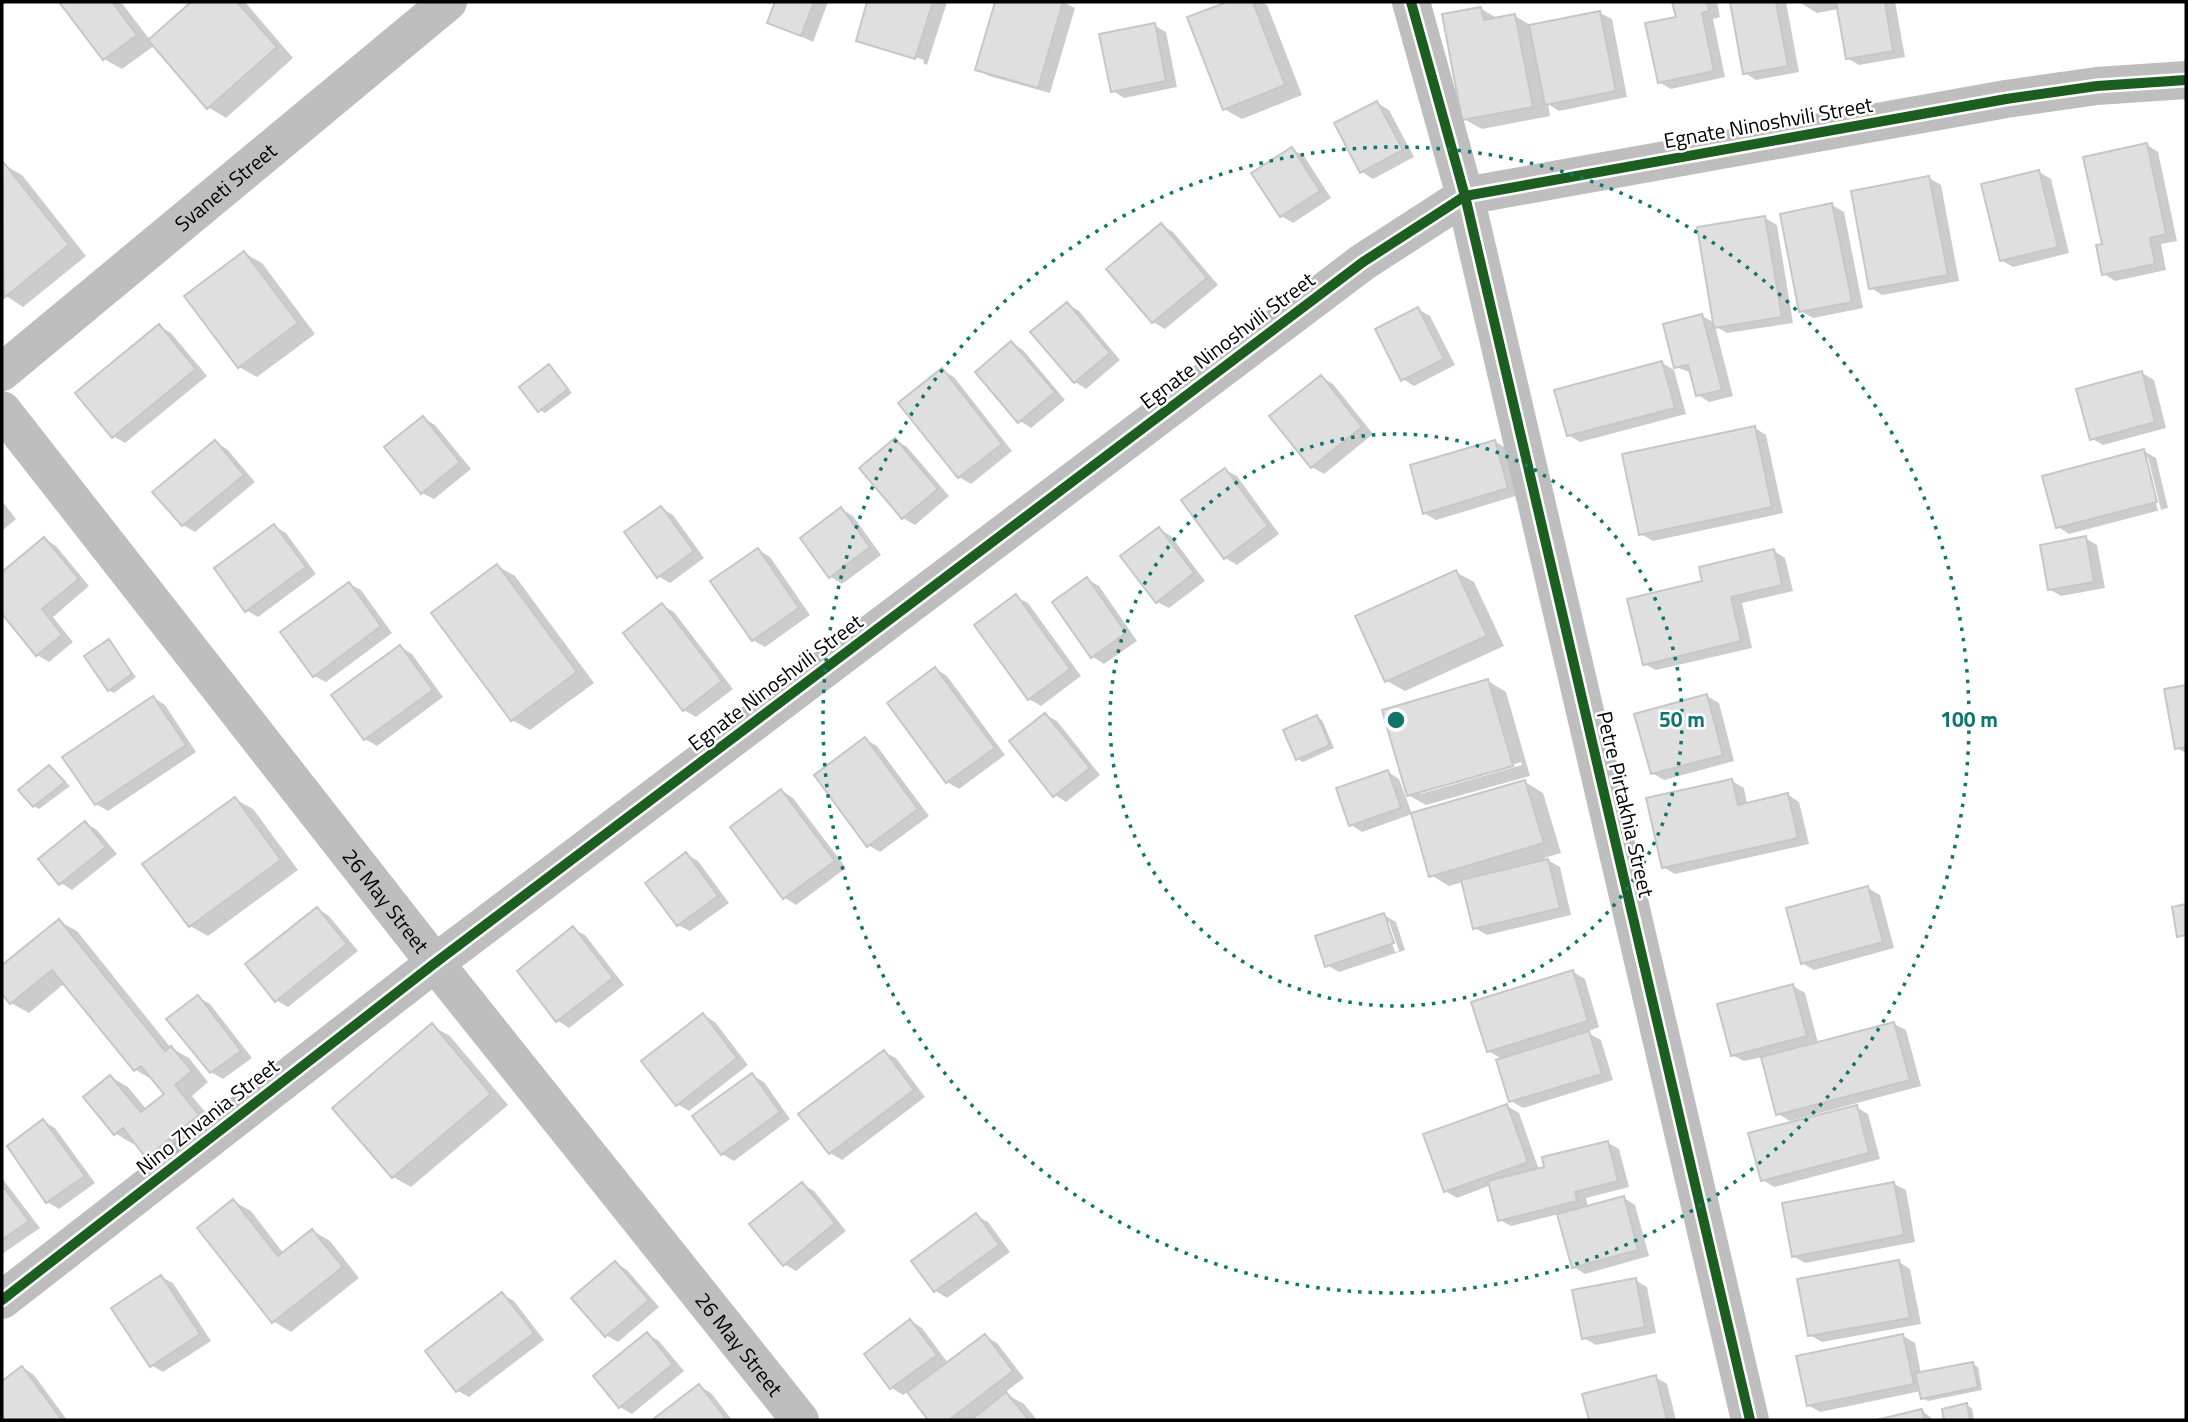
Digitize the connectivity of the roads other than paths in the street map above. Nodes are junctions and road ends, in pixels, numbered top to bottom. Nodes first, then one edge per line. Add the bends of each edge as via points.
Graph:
1 (448, 2) edge
2 (1411, 2) edge
3 (2186, 80) edge
4 (1465, 197) junction
5 (2, 372) edge
6 (2, 410) edge
7 (435, 963) junction
8 (2, 1300) edge
9 (800, 1420) edge
10 (1750, 1420) edge

1 - 5 street, Svaneti Street
2 - 4 street, Petre Pirtakhia Street
3 - 4 street, Egnate Ninoshvili Street via 2006,99
4 - 7 street, Egnate Ninoshvili Street via 1363,262
4 - 10 street, Petre Pirtakhia Street
6 - 7 street, 26 May Street
7 - 8 street, Nino Zhvania Street
7 - 9 street, 26 May Street

